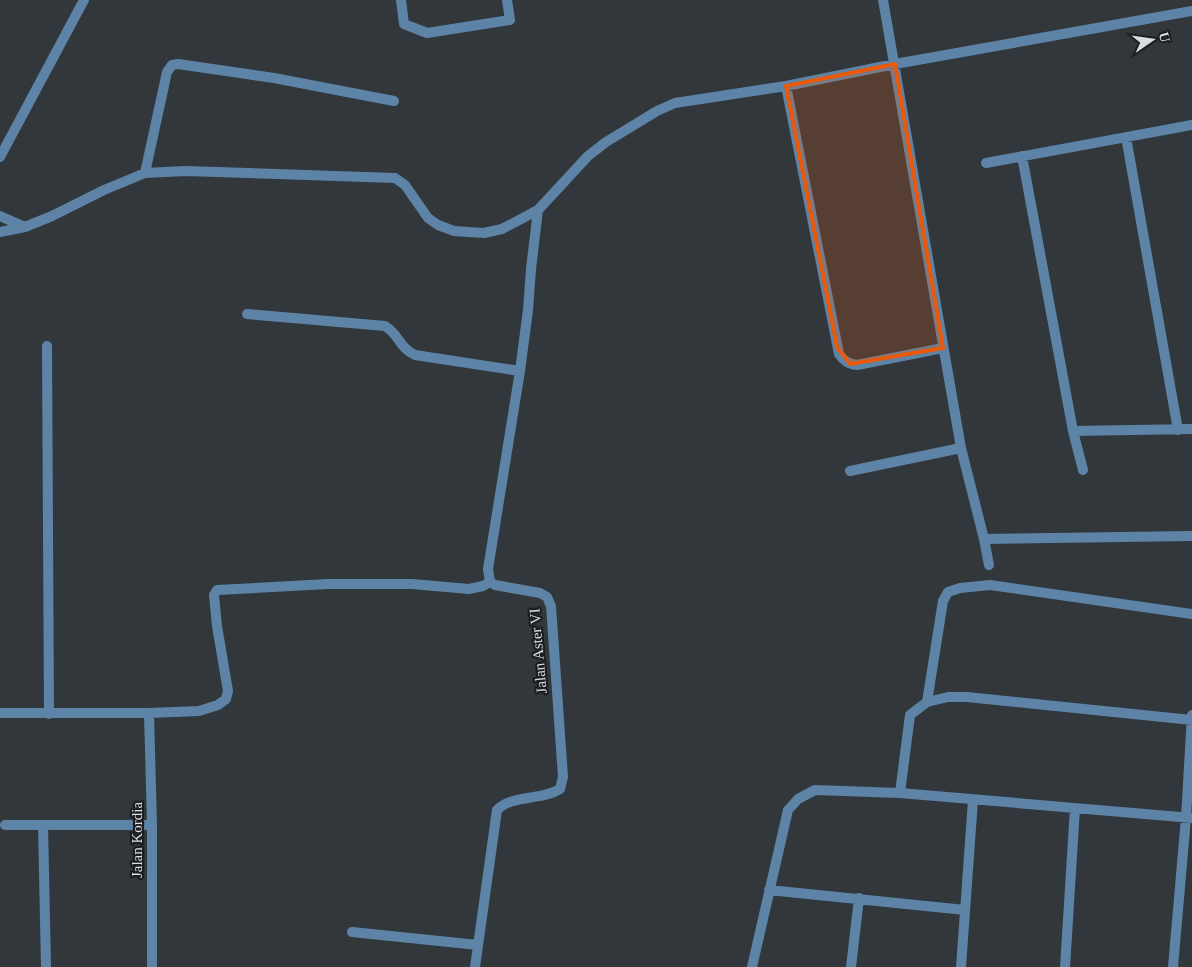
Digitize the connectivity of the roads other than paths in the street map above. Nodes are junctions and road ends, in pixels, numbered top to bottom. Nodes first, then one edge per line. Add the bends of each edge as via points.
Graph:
1 (84, 0) edge
2 (400, 0) edge
3 (507, 0) edge
4 (883, 0) edge
5 (1192, 11) edge
6 (895, 64) junction
7 (786, 86) junction
8 (394, 101) dead end
9 (1192, 125) edge
10 (1126, 137) junction
11 (1022, 156) junction
12 (0, 157) edge
13 (986, 163) dead end
14 (144, 173) junction
15 (538, 210) junction
16 (0, 216) edge
17 (25, 227) junction
18 (0, 232) edge
19 (247, 314) dead end
20 (47, 346) dead end
21 (943, 348) junction
22 (520, 371) junction
23 (1192, 429) edge
24 (1178, 430) junction
25 (1073, 431) junction
26 (961, 448) junction
27 (1083, 470) dead end
28 (850, 471) dead end
29 (1192, 536) edge
30 (984, 539) junction
31 (989, 566) dead end
32 (490, 582) junction
33 (1192, 614) edge
34 (927, 702) junction
35 (0, 713) edge
36 (150, 713) junction
37 (49, 714) junction
38 (1192, 715) edge
39 (1192, 720) edge
40 (900, 793) junction
41 (973, 800) junction
42 (1075, 808) junction
43 (1189, 818) edge
44 (5, 825) dead end
45 (152, 825) junction
46 (44, 826) junction
47 (770, 890) junction
48 (859, 898) junction
49 (965, 910) junction
50 (352, 932) dead end
51 (478, 945) junction
52 (46, 967) edge
53 (152, 967) edge
54 (475, 967) edge
55 (752, 967) edge
56 (851, 967) edge
57 (961, 967) edge
58 (1065, 967) edge
59 (1173, 967) edge

1 - 12 street
2 - 3 street via 404,24 427,33 510,20
4 - 6 street
5 - 6 street
6 - 7 street
6 - 21 street
7 - 15 street via 674,103 657,111 588,156
7 - 21 street via 839,354 844,361 857,365
8 - 14 street via 274,78 172,65 167,72
9 - 10 street
10 - 11 street
10 - 24 street
11 - 13 street
11 - 25 street
14 - 15 street via 186,171 395,178 405,184 428,218 454,231 484,233 502,229
14 - 17 street
15 - 22 street
16 - 17 street
17 - 18 street
19 - 22 street via 385,326 394,331 404,348 415,355
20 - 37 street
21 - 26 street
22 - 32 street via 488,570
23 - 24 street
24 - 25 street
25 - 27 street
26 - 28 street
26 - 30 street
29 - 30 street
30 - 31 street
32 - 36 street via 468,589 412,584 328,584 217,590 214,595 226,672 226,699 199,711
32 - 51 street, Jalan Aster VI via 547,597 563,777 560,789 552,794 504,803 497,810
33 - 34 street via 990,585 960,588 948,592 942,601
34 - 39 street via 967,697
34 - 40 street via 910,715
35 - 37 street
36 - 37 street
36 - 45 street, Jalan Kordia
38 - 39 street
39 - 43 street
40 - 41 street
40 - 47 street via 814,790 798,798 788,810
41 - 42 street
41 - 49 street
42 - 43 street
42 - 58 street
43 - 59 street
44 - 46 street
45 - 46 street
45 - 53 street, Jalan Kordia
46 - 52 street
47 - 48 street
47 - 55 street
48 - 49 street
48 - 56 street
49 - 57 street
50 - 51 street
51 - 54 street, Jalan Aster VI

